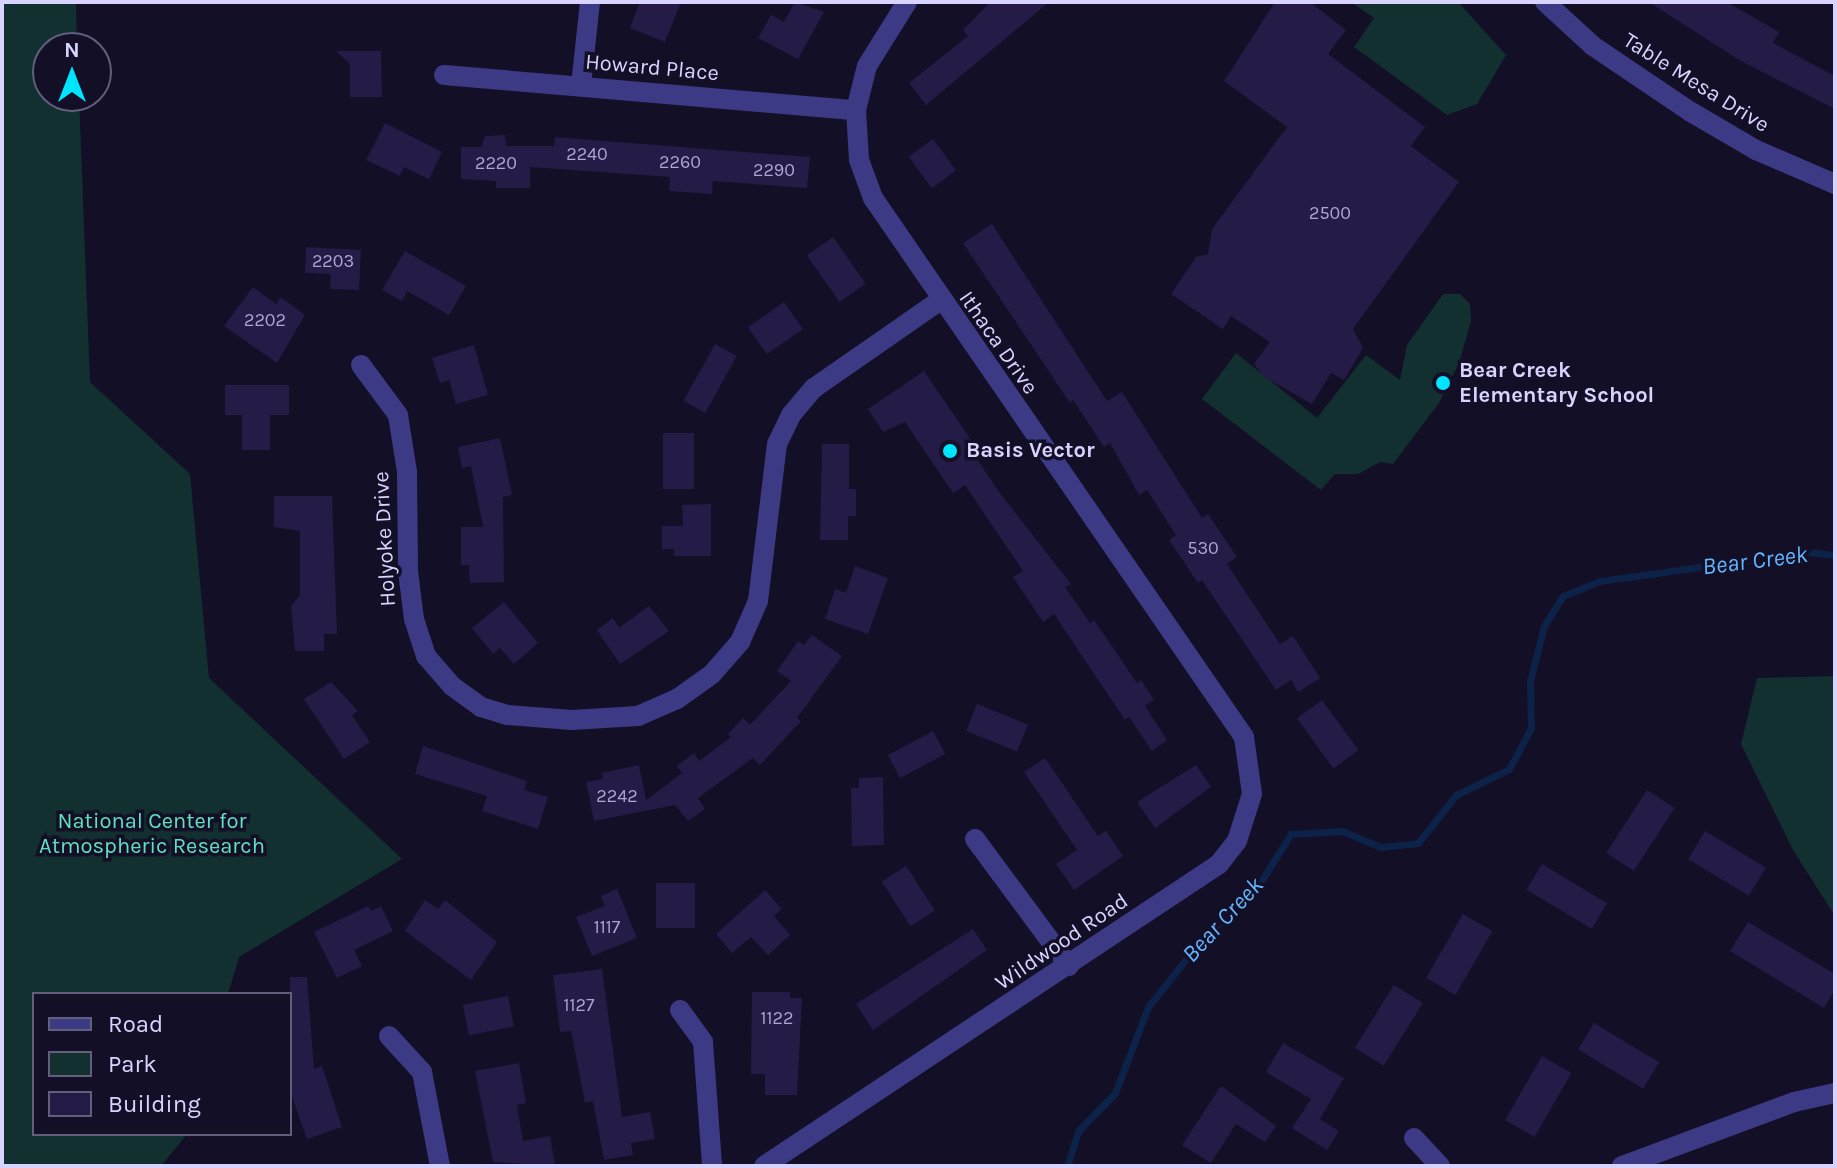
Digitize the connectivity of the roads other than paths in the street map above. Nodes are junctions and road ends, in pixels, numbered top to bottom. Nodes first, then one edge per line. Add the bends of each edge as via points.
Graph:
1 (590, 2) edge
2 (907, 2) edge
3 (1545, 2) edge
4 (444, 75) dead end
5 (581, 85) junction
6 (856, 110) junction
7 (1835, 184) edge
8 (939, 301) junction
9 (361, 365) dead end
10 (1211, 686) joint
11 (975, 839) dead end
12 (1069, 966) junction
13 (680, 1010) dead end
14 (389, 1036) dead end
15 (1835, 1093) edge
16 (1414, 1138) dead end
17 (440, 1166) edge
18 (712, 1166) edge
19 (764, 1166) edge
20 (1440, 1166) edge
21 (1622, 1166) edge

1 - 5 street
2 - 6 street, Ithaca Drive via 867,66
3 - 7 street, Table Mesa Drive via 1593,46 1691,112 1756,150
4 - 5 street, Howard Place
5 - 6 street, Howard Place
6 - 8 street, Ithaca Drive via 859,160 873,198
8 - 9 street, Holyoke Drive via 814,388 791,415 777,444 758,601 740,642 712,674 677,699 638,716 572,720 507,715 481,707 452,686 426,656 414,619 408,571 407,472 398,415
8 - 10 street, Ithaca Drive
10 - 12 street, Wildwood Road via 1244,737 1252,765 1250,813 1237,841 1219,864
11 - 12 street
12 - 19 street, Wildwood Road
13 - 18 street via 703,1042
14 - 17 street via 422,1072
15 - 21 street via 1794,1102
16 - 20 street

